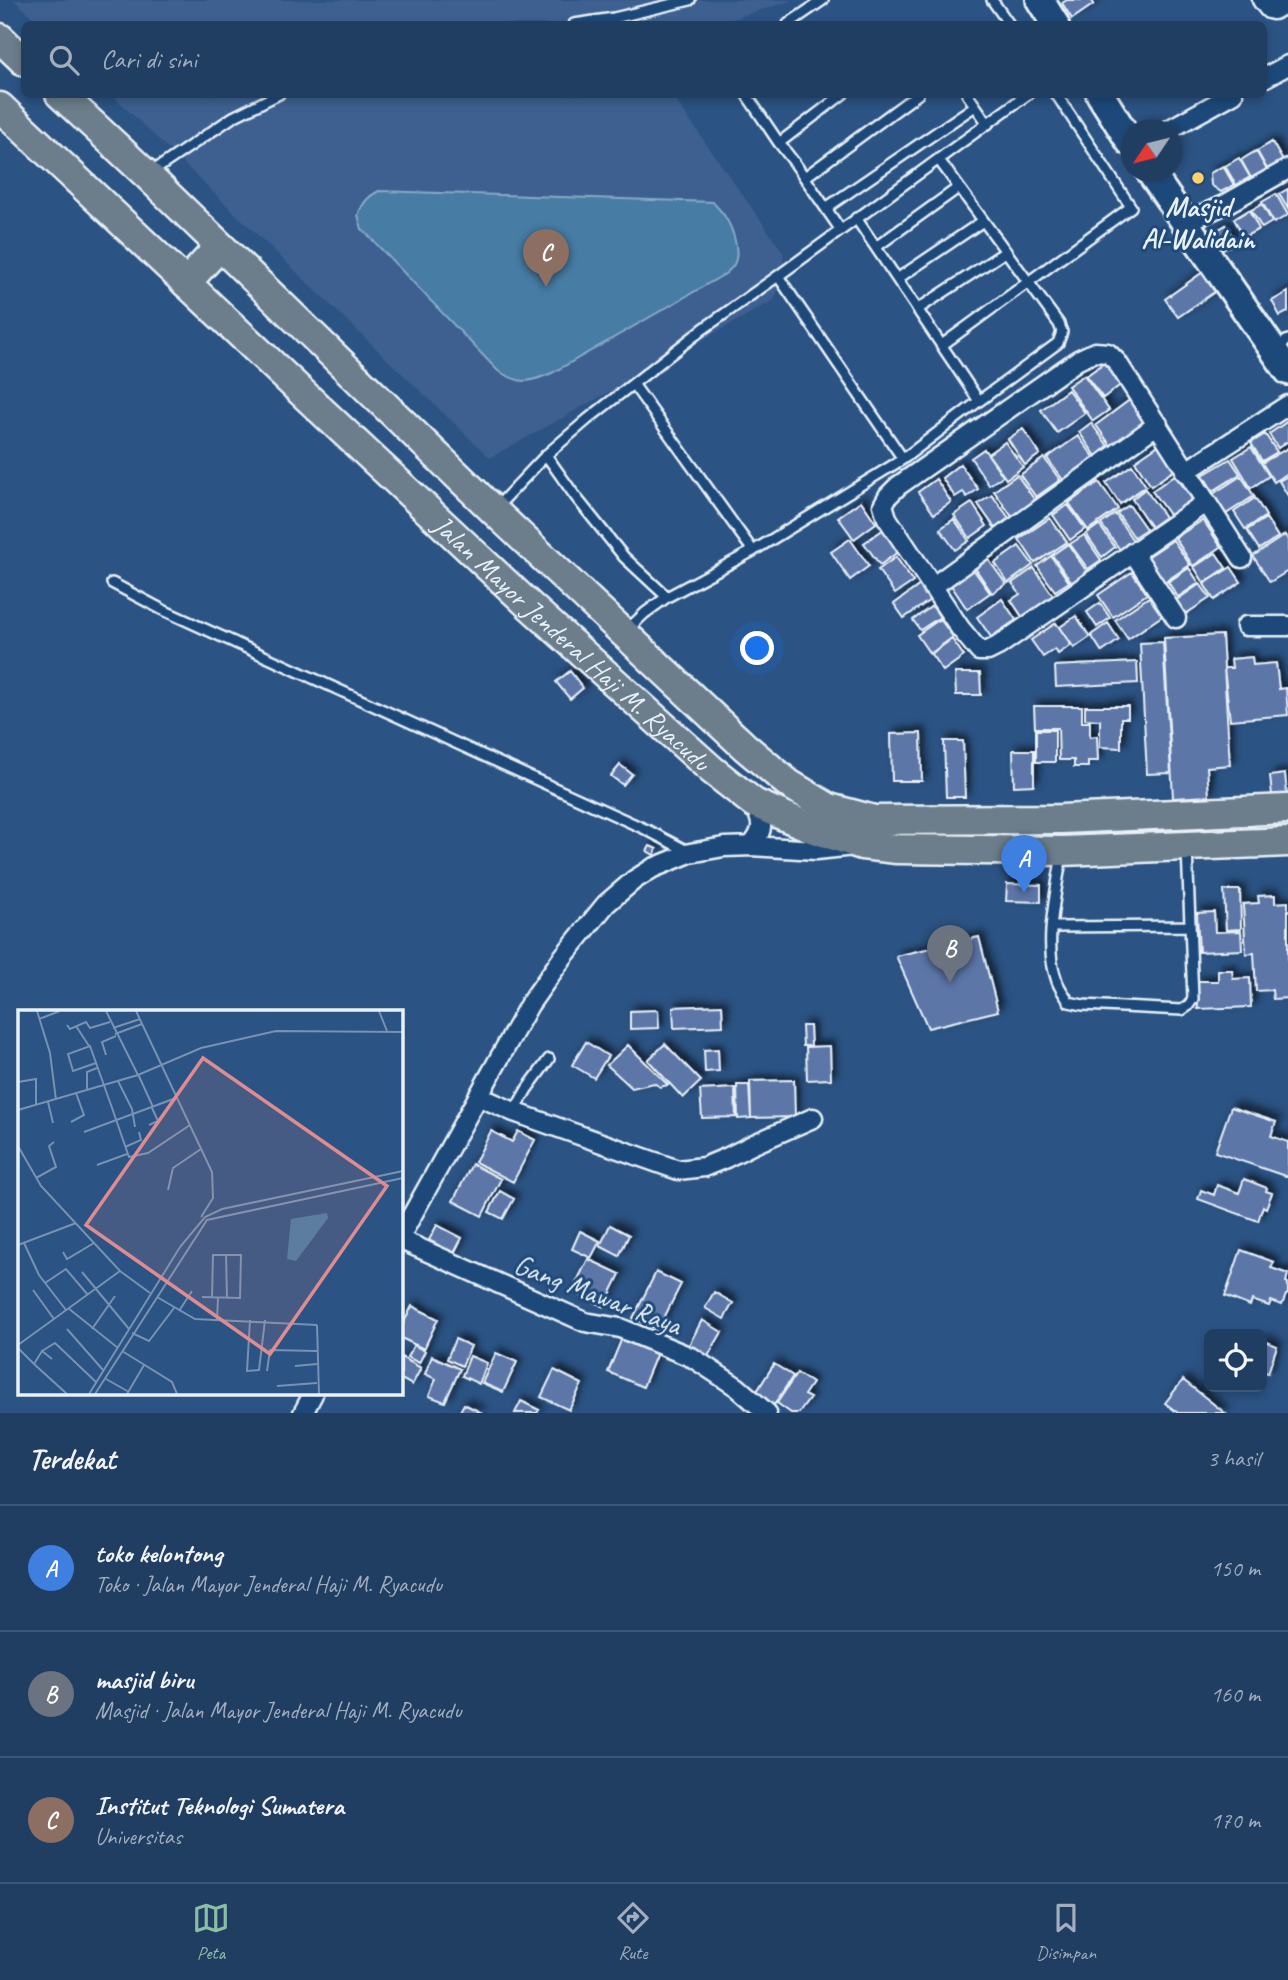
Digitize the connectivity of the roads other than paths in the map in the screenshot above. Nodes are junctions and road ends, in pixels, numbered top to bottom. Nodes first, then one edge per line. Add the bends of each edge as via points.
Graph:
1 (690, 0) edge
2 (823, 0) edge
3 (992, 0) edge
4 (1040, 0) edge
5 (1262, 0) edge
6 (1288, 3) edge
7 (594, 21) edge
8 (792, 21) edge
9 (1007, 21) edge
10 (1053, 21) edge
11 (0, 38) edge
12 (21, 58) edge
13 (1288, 65) edge
14 (1267, 76) edge
15 (64, 98) edge
16 (271, 98) edge
17 (749, 98) edge
18 (839, 98) edge
19 (913, 98) edge
20 (970, 98) edge
21 (1023, 98) edge
22 (1059, 98) edge
23 (1102, 98) edge
24 (1226, 98) edge
25 (975, 106) junction
26 (0, 107) edge
27 (1183, 122) edge
28 (988, 124) junction
29 (1120, 126) edge
30 (779, 143) junction
31 (939, 160) junction
32 (1288, 169) edge
33 (147, 176) junction
34 (805, 177) junction
35 (1157, 182) edge
36 (958, 188) junction
37 (826, 208) junction
38 (856, 218) junction
39 (982, 220) junction
40 (1184, 223) junction
41 (840, 229) junction
42 (220, 246) junction
43 (876, 247) junction
44 (1005, 252) junction
45 (778, 275) junction
46 (898, 279) junction
47 (186, 283) junction
48 (1028, 283) junction
49 (918, 309) junction
50 (942, 345) junction
51 (1281, 345) edge
52 (1288, 371) edge
53 (634, 384) junction
54 (979, 401) junction
55 (1288, 405) edge
56 (1158, 424) junction
57 (546, 455) junction
58 (903, 459) junction
59 (1185, 472) junction
60 (1205, 503) junction
61 (494, 511) junction
62 (753, 551) junction
63 (1133, 552) junction
64 (1242, 558) dead end
65 (112, 583) dead end
66 (932, 587) junction
67 (667, 597) junction
68 (1176, 618) dead end
69 (1246, 626) dead end
70 (1288, 626) edge
71 (624, 632) junction
72 (754, 803) junction
73 (1288, 809) edge
74 (1061, 819) junction
75 (1288, 842) edge
76 (863, 845) junction
77 (751, 846) junction
78 (1187, 847) junction
79 (1062, 852) junction
80 (690, 853) junction
81 (1190, 926) junction
82 (1052, 927) junction
83 (550, 1059) dead end
84 (478, 1096) junction
85 (514, 1112) junction
86 (813, 1118) dead end
87 (402, 1236) edge
88 (402, 1238) edge
89 (767, 1413) edge

1 - 7 lane
2 - 8 lane
3 - 9 lane
4 - 10 street
5 - 6 street via 1271,10
11 - 12 main road
13 - 14 street
15 - 33 main road, Jalan Mayor Jenderal Haji M. Ryacudu
16 - 33 lane via 233,117
17 - 30 lane
18 - 30 lane
19 - 34 lane
20 - 25 lane
21 - 28 lane
22 - 48 lane via 1132,205
23 - 29 street
24 - 27 street
25 - 28 lane
25 - 37 lane
26 - 47 main road, Jalan Mayor Jenderal Haji M. Ryacudu
28 - 31 lane
30 - 34 lane
31 - 36 lane
31 - 38 lane
32 - 40 street
33 - 42 main road, Jalan Mayor Jenderal Haji M. Ryacudu
34 - 37 lane
35 - 40 street
36 - 39 lane
36 - 43 lane
37 - 41 lane
38 - 41 lane
38 - 43 lane
39 - 44 lane
39 - 46 lane
40 - 51 street
41 - 45 lane
42 - 47 main road
42 - 61 main road, Jalan Mayor Jenderal Haji M. Ryacudu
43 - 46 lane
44 - 48 lane
44 - 49 lane
45 - 53 lane
45 - 58 lane
46 - 49 lane
47 - 72 main road, Jalan Mayor Jenderal Haji M. Ryacudu via 529,605
48 - 50 lane
48 - 54 lane via 1059,324 1061,337
49 - 50 lane
50 - 54 lane
51 - 52 street
53 - 57 lane
53 - 62 lane
54 - 58 lane
55 - 59 street
56 - 59 street
56 - 66 street
56 - 66 street via 1117,362 1108,353 1095,352 898,486 883,505 887,517
57 - 61 lane
57 - 67 lane via 624,557
58 - 62 lane
59 - 60 street
60 - 63 street
60 - 64 street
61 - 71 main road, Jalan Mayor Jenderal Haji M. Ryacudu
62 - 67 lane
63 - 66 street via 988,651 979,650
63 - 68 street
65 - 80 lane
67 - 71 lane
69 - 70 street
71 - 74 main road, Jalan Mayor Jenderal Haji M. Ryacudu via 745,747 829,808 874,820
72 - 76 main road, Jalan Mayor Jenderal Haji M. Ryacudu
72 - 77 street via 762,827
73 - 74 main road, Jalan Mayor Jenderal Haji M. Ryacudu
74 - 79 main road
75 - 78 main road, Jalan Mayor Jenderal Haji M. Ryacudu
76 - 77 street via 816,850
76 - 79 main road, Jalan Mayor Jenderal Haji M. Ryacudu
77 - 80 street
78 - 79 main road, Jalan Mayor Jenderal Haji M. Ryacudu
78 - 81 lane
79 - 82 lane
80 - 84 street via 653,868 606,904 528,1005
81 - 82 lane
81 - 82 lane via 1193,999 1182,1010 1069,1002 1051,959
83 - 85 lane
84 - 85 street
84 - 87 street
85 - 86 street via 678,1170 704,1167
88 - 89 street, Gang Mawar Raya via 586,1322 620,1328 693,1358

